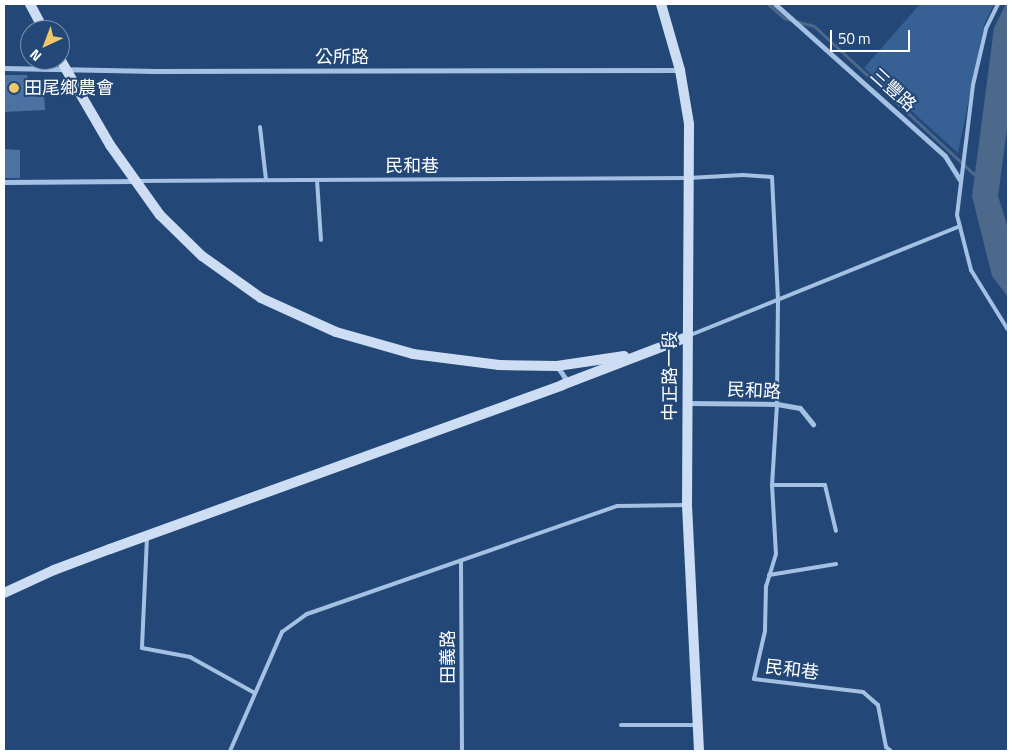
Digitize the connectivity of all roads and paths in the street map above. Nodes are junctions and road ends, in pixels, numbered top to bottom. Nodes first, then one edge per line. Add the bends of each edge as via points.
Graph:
1 (30, 4) edge
2 (661, 4) edge
3 (775, 4) edge
4 (998, 4) edge
5 (39, 20) edge
6 (70, 65) edge
7 (20, 67) edge
8 (4, 68) edge
9 (67, 70) edge
10 (680, 70) junction
11 (260, 127) dead end
12 (688, 178) junction
13 (266, 180) junction
14 (317, 180) junction
15 (960, 180) junction
16 (136, 181) junction
17 (4, 182) edge
18 (960, 226) junction
19 (321, 240) dead end
20 (778, 300) junction
21 (1008, 330) edge
22 (686, 337) junction
23 (655, 350) junction
24 (557, 366) junction
25 (562, 384) junction
26 (686, 403) junction
27 (777, 404) junction
28 (813, 424) dead end
29 (772, 485) junction
30 (687, 505) junction
31 (836, 531) dead end
32 (147, 535) junction
33 (461, 562) junction
34 (836, 564) dead end
35 (770, 575) junction
36 (4, 593) edge
37 (255, 693) junction
38 (621, 725) dead end
39 (698, 725) junction
40 (230, 751) edge
41 (462, 751) edge
42 (699, 751) edge
43 (891, 751) edge

1 - 5 street
2 - 10 street, 中正路一段
3 - 15 street, 三豐路 via 945,156
4 - 15 lane via 986,29 973,85
6 - 10 street, 公所路 via 155,71
7 - 8 street, 公所路
9 - 16 street
10 - 12 street, 中正路一段 via 689,124
11 - 13 lane
12 - 14 lane, 民和巷
12 - 20 lane, 民和巷 via 772,177
12 - 22 street, 中正路一段
13 - 14 lane, 民和巷
13 - 16 lane, 民和巷
14 - 19 lane
15 - 18 lane via 957,215
16 - 17 street
16 - 24 street via 160,215 202,256 261,298 336,332 412,354 499,365
18 - 20 lane
18 - 21 lane via 971,270
20 - 22 lane
20 - 27 lane, 民和巷
22 - 23 street
22 - 26 street, 中正路一段
23 - 24 street
23 - 25 street
24 - 25 street via 563,373
25 - 32 street
26 - 27 street, 民和路
26 - 30 street, 中正路一段
27 - 28 street, 民和路 via 800,408
27 - 29 lane, 民和巷
29 - 31 lane via 824,485
29 - 35 lane, 民和巷 via 776,554
30 - 33 lane via 617,506
30 - 39 street, 中正路一段
32 - 36 street via 54,570
32 - 37 lane via 142,648 190,657
33 - 37 lane via 307,614 282,632
33 - 41 lane, 田義路
34 - 35 lane
35 - 43 lane, 民和巷 via 766,586 764,631 754,679 863,692 878,705 886,747
37 - 40 lane
38 - 39 lane
39 - 42 street, 中正路一段

